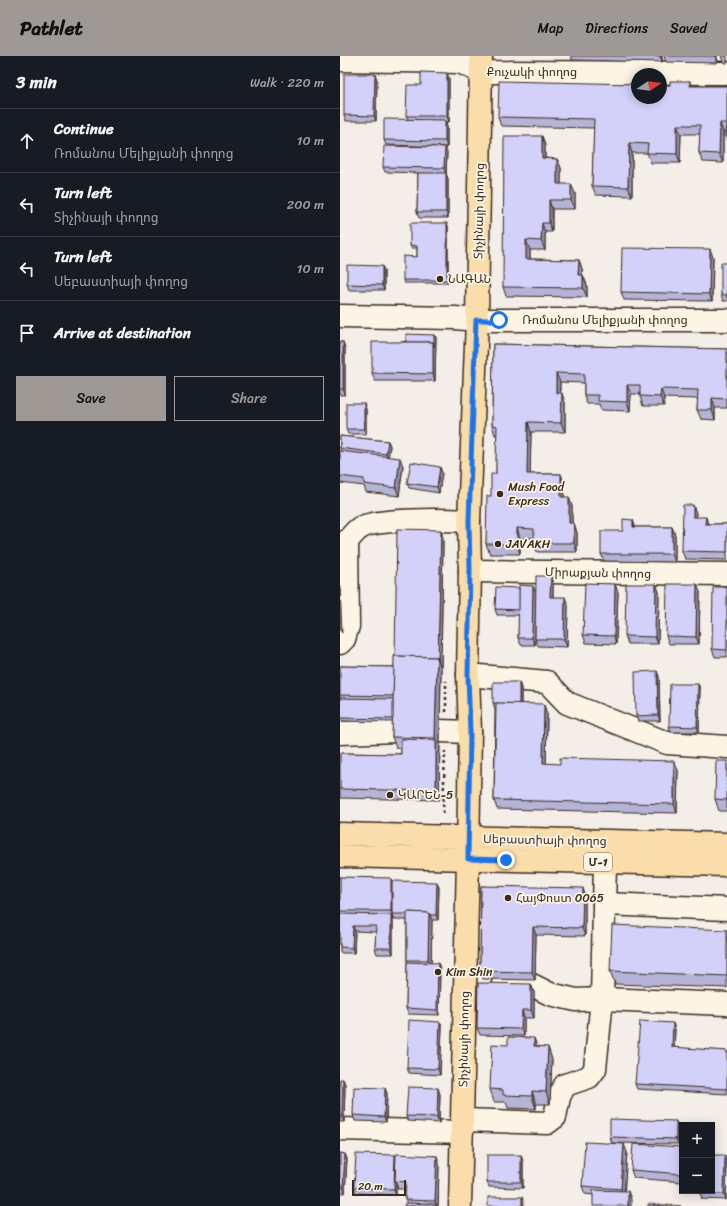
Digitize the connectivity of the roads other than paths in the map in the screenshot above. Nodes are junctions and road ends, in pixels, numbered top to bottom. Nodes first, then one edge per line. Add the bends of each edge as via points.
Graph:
1 (340, 60) edge
2 (481, 64) edge
3 (727, 73) edge
4 (340, 316) edge
5 (476, 320) junction
6 (727, 320) edge
7 (469, 521) junction
8 (344, 563) edge
9 (470, 571) junction
10 (727, 574) edge
11 (340, 643) edge
12 (468, 675) junction
13 (397, 731) edge
14 (440, 731) dead end
15 (470, 732) junction
16 (340, 734) edge
17 (727, 747) edge
18 (340, 834) edge
19 (727, 844) edge
20 (468, 848) junction
21 (340, 856) edge
22 (605, 862) junction
23 (727, 865) edge
24 (604, 904) junction
25 (727, 909) edge
26 (465, 984) junction
27 (602, 1000) junction
28 (727, 1004) edge
29 (462, 1126) junction
30 (340, 1129) edge
31 (460, 1206) edge

1 - 2 street, Քուչակի փողոց
2 - 3 street, Քուչակի փողոց
2 - 5 main road, Տիչինայի փողոց
4 - 5 street, Ռոմանոս Մելիքյանի փողոց
5 - 6 street, Ռոմանոս Մելիքյանի փողոց
5 - 7 main road, Տիչինայի փողոց
7 - 8 street via 383,522 360,527 347,541
7 - 9 main road, Տիչինայի փողոց
8 - 11 street via 348,626
9 - 10 street, Միրաքյան փողոց
9 - 12 main road, Տիչինայի փողոց
12 - 15 main road, Տիչինայի փողոց
12 - 17 street via 547,682 567,702 667,744
13 - 16 street
14 - 15 street
15 - 20 main road, Տիչինայի փողոց
18 - 20 main road, Սեբաստիայի փողոց / Մ-1
19 - 20 main road, Սեբաստիայի փողոց / Մ-1
20 - 21 main road, Սեբաստիայի փողոց / Մ-1
20 - 22 main road, Սեբաստիայի փողոց / Մ-1
20 - 26 main road, Տիչինայի փողոց
22 - 23 main road, Սեբաստիայի փողոց / Մ-1
22 - 24 street
24 - 25 street
24 - 27 street
26 - 27 street via 530,984 550,994 576,1000
26 - 29 main road, Տիչինայի փողոց
27 - 28 street
27 - 29 street via 595,1069 589,1077 565,1086 559,1097 556,1118 547,1123
29 - 30 street
29 - 31 main road, Տիչինայի փողոց

